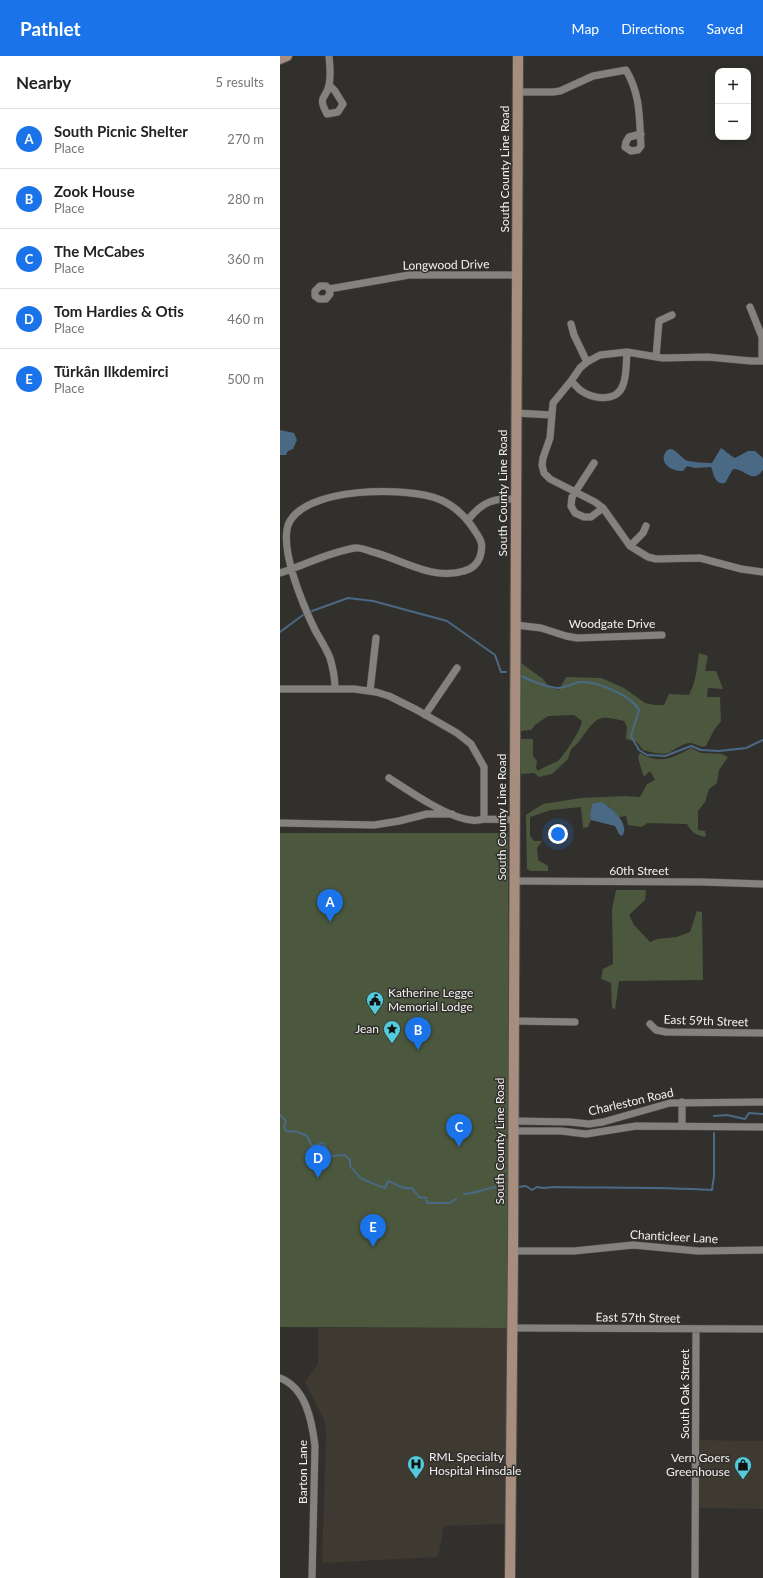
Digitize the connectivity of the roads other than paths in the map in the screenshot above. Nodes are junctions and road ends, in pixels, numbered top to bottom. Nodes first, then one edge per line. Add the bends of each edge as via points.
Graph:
1 (287, 56) edge
2 (329, 56) edge
3 (518, 56) edge
4 (280, 59) edge
5 (329, 85) dead end
6 (518, 92) junction
7 (640, 134) dead end
8 (518, 275) junction
9 (329, 289) dead end
10 (750, 307) dead end
11 (672, 315) dead end
12 (571, 324) dead end
13 (627, 352) junction
14 (656, 357) junction
15 (762, 361) edge
16 (587, 362) junction
17 (571, 381) junction
18 (516, 413) junction
19 (551, 415) junction
20 (594, 463) dead end
21 (576, 492) junction
22 (517, 500) junction
23 (602, 508) junction
24 (468, 520) junction
25 (646, 526) dead end
26 (630, 546) junction
27 (290, 569) junction
28 (763, 572) edge
29 (280, 573) edge
30 (516, 625) junction
31 (662, 635) dead end
32 (376, 638) dead end
33 (457, 668) dead end
34 (335, 688) junction
35 (280, 689) edge
36 (370, 691) junction
37 (425, 715) junction
38 (389, 778) dead end
39 (426, 801) junction
40 (427, 814) junction
41 (452, 814) junction
42 (484, 819) junction
43 (515, 820) junction
44 (280, 823) edge
45 (515, 882) junction
46 (763, 884) edge
47 (514, 1021) junction
48 (575, 1022) dead end
49 (650, 1024) dead end
50 (763, 1033) edge
51 (682, 1102) junction
52 (763, 1102) edge
53 (514, 1126) junction
54 (682, 1126) junction
55 (763, 1127) edge
56 (763, 1250) edge
57 (513, 1251) junction
58 (512, 1328) junction
59 (763, 1329) edge
60 (696, 1330) junction
61 (280, 1378) edge
62 (312, 1578) edge
63 (510, 1578) edge
64 (695, 1578) edge

1 - 4 main road
2 - 5 street
3 - 6 main road, South County Line Road
6 - 7 street via 560,91 592,76 626,70 639,103
6 - 8 main road, South County Line Road
8 - 9 street, Longwood Drive via 408,275
8 - 18 main road, South County Line Road
10 - 15 street via 762,337
11 - 14 street via 659,321
12 - 16 street
13 - 14 street
13 - 16 street via 600,355
13 - 17 street via 625,380 620,392 613,396 592,396
14 - 15 street
16 - 17 street
17 - 19 street via 553,403
18 - 19 street
18 - 22 main road, South County Line Road
19 - 21 street via 550,438 542,465 544,473 550,479
20 - 21 street
21 - 23 street
21 - 23 street via 572,497 571,506 575,513 591,517
22 - 24 street via 502,498 491,501
22 - 30 main road, South County Line Road
23 - 26 street
24 - 27 street via 440,500 421,494 370,492 330,497 307,505 296,512 289,522 285,541
24 - 27 street via 481,539 483,548 478,561 471,569 456,574 439,574 357,548 326,555
25 - 26 street via 643,533
26 - 28 street via 656,559 700,558 740,570
27 - 29 street
27 - 34 street via 329,657
30 - 31 street, Woodgate Drive via 541,628 578,638
30 - 43 main road, South County Line Road
32 - 36 street
33 - 37 street
34 - 35 street
34 - 36 street
36 - 37 street via 389,696
37 - 42 street via 457,733 471,744 477,754 484,767
38 - 39 street
39 - 40 street
39 - 41 street
40 - 41 street
40 - 44 street via 374,825
41 - 42 street via 470,820
42 - 43 street
43 - 45 main road, South County Line Road
45 - 46 street, 60th Street
45 - 47 main road, South County Line Road
47 - 48 street
47 - 53 main road, South County Line Road
49 - 50 street, East 59th Street via 656,1030 666,1032
51 - 52 street, Charleston Road
51 - 53 street, Charleston Road via 663,1104 597,1123
51 - 54 street, Charleston Road
53 - 54 street, Charleston Road via 586,1134 630,1127
53 - 57 main road, South County Line Road
54 - 55 street, Charleston Road
56 - 57 street, Chanticleer Lane via 698,1251 633,1245 574,1251
57 - 58 main road, South County Line Road
58 - 60 street, East 57th Street
58 - 63 main road, South County Line Road
59 - 60 street, East 57th Street
60 - 64 street, South Oak Street
61 - 62 street, Barton Lane via 295,1388 313,1424 315,1446

